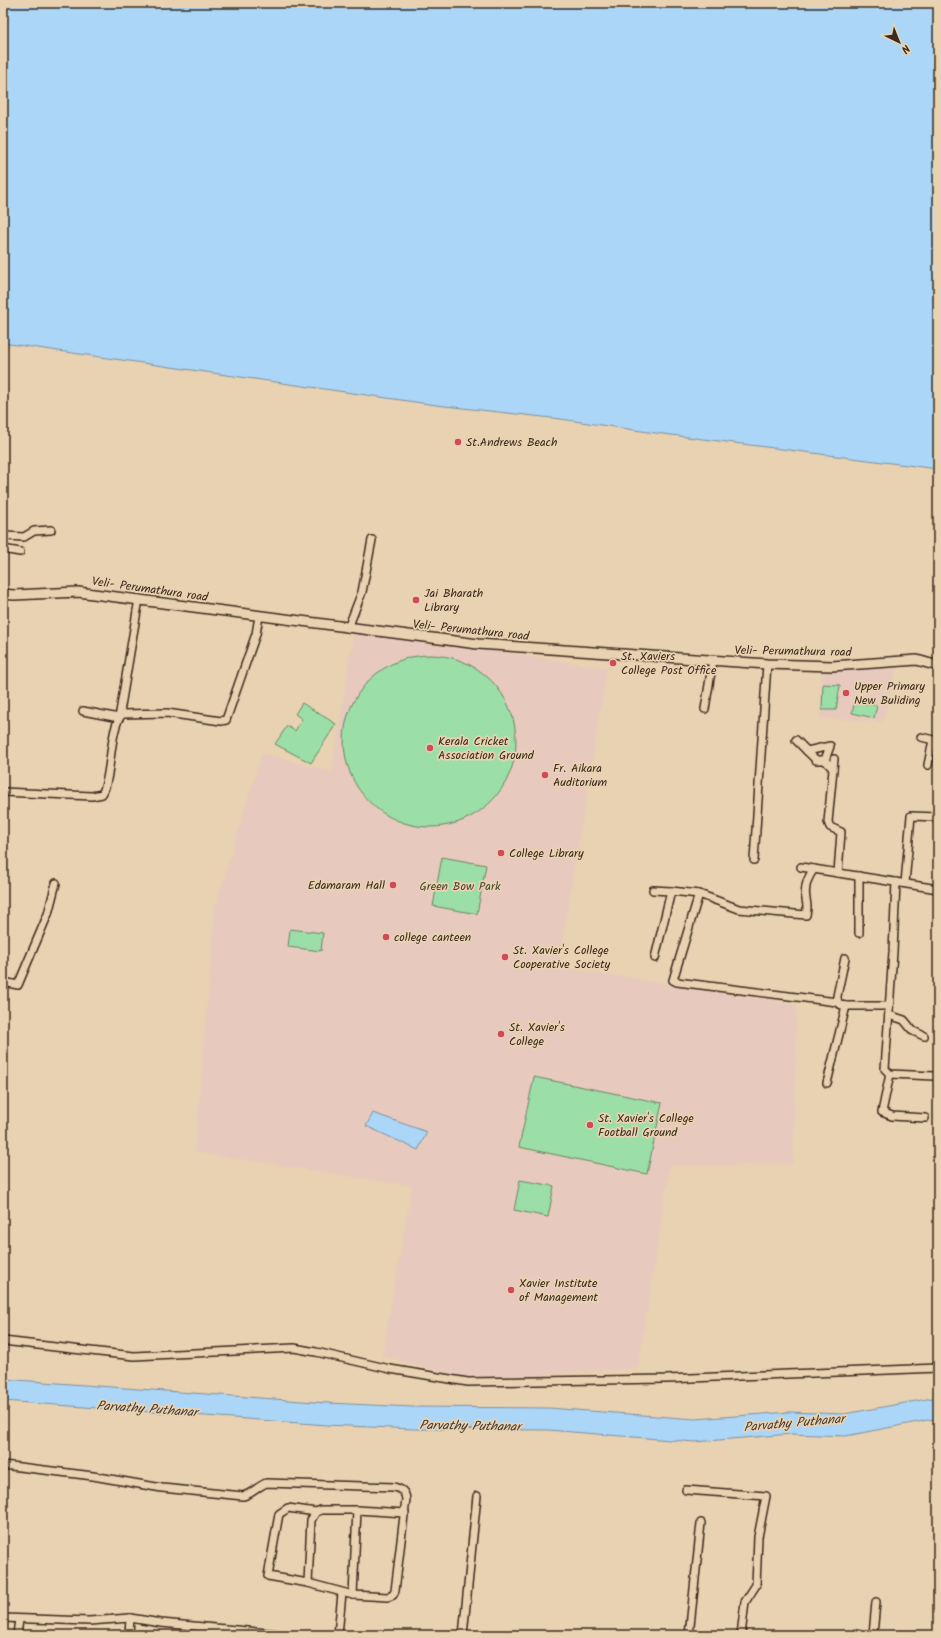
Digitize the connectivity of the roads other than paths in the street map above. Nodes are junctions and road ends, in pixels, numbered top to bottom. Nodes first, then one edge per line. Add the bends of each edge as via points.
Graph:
1 (51, 530) dead end
2 (3, 539) edge
3 (372, 540) dead end
4 (3, 549) edge
5 (20, 552) dead end
6 (3, 594) edge
7 (139, 599) junction
8 (259, 616) junction
9 (348, 628) junction
10 (714, 660) junction
11 (767, 664) junction
12 (938, 666) edge
13 (705, 709) dead end
14 (83, 711) dead end
15 (119, 718) junction
16 (921, 737) dead end
17 (796, 740) dead end
18 (935, 740) edge
19 (807, 751) junction
20 (834, 759) dead end
21 (824, 760) junction
22 (928, 765) dead end
23 (833, 769) junction
24 (3, 792) edge
25 (938, 817) edge
26 (754, 860) dead end
27 (801, 867) dead end
28 (814, 869) junction
29 (838, 873) junction
30 (859, 876) junction
31 (896, 882) junction
32 (56, 883) dead end
33 (905, 884) junction
34 (938, 889) edge
35 (654, 890) dead end
36 (671, 891) junction
37 (699, 894) junction
38 (859, 934) dead end
39 (655, 958) dead end
40 (845, 958) dead end
41 (3, 982) edge
42 (837, 1002) junction
43 (846, 1006) junction
44 (889, 1006) junction
45 (889, 1015) junction
46 (924, 1036) dead end
47 (890, 1074) junction
48 (934, 1076) dead end
49 (827, 1083) dead end
50 (925, 1118) dead end
51 (3, 1341) edge
52 (938, 1368) edge
53 (3, 1465) edge
54 (686, 1490) dead end
55 (477, 1496) dead end
56 (357, 1510) junction
57 (316, 1512) junction
58 (405, 1513) junction
59 (701, 1523) dead end
60 (308, 1583) junction
61 (342, 1593) junction
62 (353, 1595) junction
63 (876, 1602) dead end
64 (3, 1618) edge
65 (130, 1618) junction
66 (19, 1619) junction
67 (277, 1634) edge
68 (17, 1635) edge
69 (129, 1635) edge
70 (289, 1635) edge
71 (338, 1635) edge
72 (463, 1635) edge
73 (689, 1635) edge
74 (741, 1635) edge
75 (873, 1635) edge

1 - 2 street via 34,531 24,537 5,536
3 - 9 street via 362,592
4 - 5 street
6 - 7 main road, Veli- Perumathura road via 78,592
7 - 8 main road, Veli- Perumathura road
7 - 15 street
8 - 9 main road, Veli- Perumathura road
8 - 15 street via 256,634 226,720 167,713 127,713
9 - 10 main road, Veli- Perumathura road via 478,644
10 - 11 main road, Veli- Perumathura road
10 - 13 street
11 - 12 main road, Veli- Perumathura road via 832,666 917,660
11 - 26 street
14 - 15 street
15 - 24 street via 102,794 92,796
16 - 18 street
17 - 19 street
18 - 22 street
19 - 21 street via 816,760
19 - 21 street via 830,746
20 - 23 street
21 - 23 street
23 - 29 street via 828,822 830,827 840,832
25 - 33 street via 911,816
27 - 28 street
28 - 29 street
28 - 37 street via 807,878 806,915 738,909
29 - 30 street
30 - 31 street
30 - 38 street
31 - 33 street
31 - 44 street
32 - 41 street via 48,914 18,985
33 - 34 street
35 - 36 street
36 - 37 street
36 - 39 street
37 - 42 street via 673,980
40 - 42 street via 836,996
42 - 43 street
43 - 44 street
43 - 49 street
44 - 45 street
45 - 46 street via 904,1020 913,1031
45 - 47 street via 885,1064
47 - 48 street
47 - 50 street via 882,1112 892,1116
51 - 52 street via 134,1356 294,1348 390,1369 468,1382 667,1380
53 - 58 street via 162,1488 243,1496 266,1484 394,1487 405,1493
54 - 74 street via 766,1496 758,1537 756,1585 745,1602
55 - 72 street
56 - 57 street
56 - 58 street
56 - 62 street
57 - 60 street via 311,1520
57 - 60 street via 288,1508 279,1514 268,1576
58 - 62 street via 393,1595
59 - 73 street
60 - 61 street
61 - 62 street
61 - 71 street
63 - 75 street
64 - 66 street
65 - 66 street
65 - 67 street
65 - 69 street
66 - 68 street
67 - 70 street

